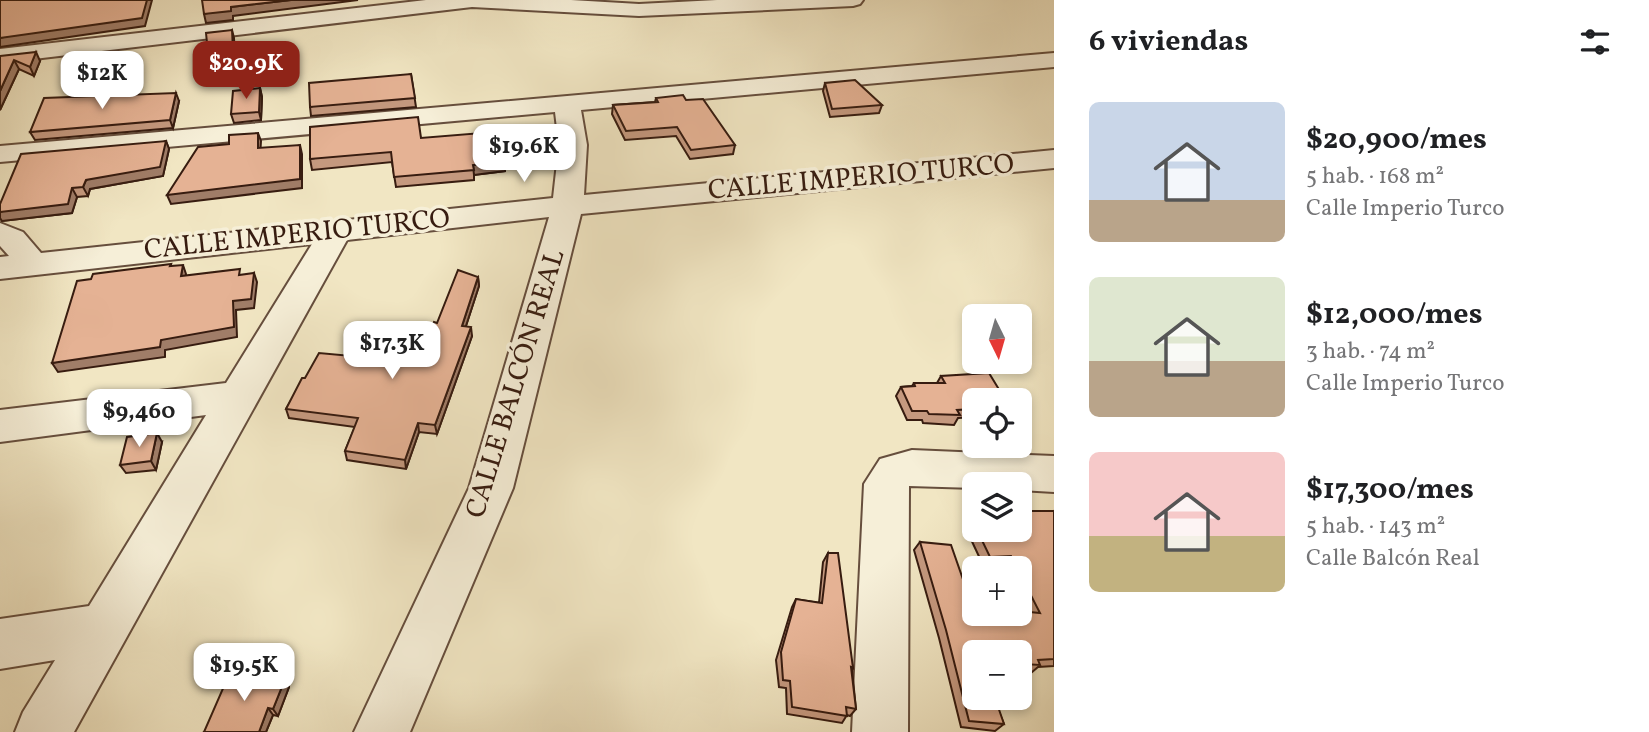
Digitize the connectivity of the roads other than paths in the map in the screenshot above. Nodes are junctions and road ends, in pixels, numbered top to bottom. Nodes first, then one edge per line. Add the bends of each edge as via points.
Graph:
1 (473, 0) edge
2 (618, 0) edge
3 (853, 0) edge
4 (639, 10) junction
5 (0, 56) edge
6 (1054, 60) edge
7 (567, 103) junction
8 (0, 154) edge
9 (1051, 161) edge
10 (568, 206) junction
11 (336, 230) junction
12 (9, 250) edge
13 (241, 396) junction
14 (0, 426) edge
15 (1054, 474) edge
16 (104, 628) junction
17 (0, 644) edge
18 (43, 732) edge
19 (382, 732) edge
20 (880, 732) edge

1 - 4 street
1 - 5 street
2 - 4 street
3 - 4 street
6 - 7 street
7 - 8 street
7 - 10 street, CALLE BALCÓN REAL via 573,145
9 - 10 street, CALLE IMPERIO TURCO
10 - 11 street, CALLE IMPERIO TURCO
10 - 19 street, CALLE BALCÓN REAL via 491,488
11 - 12 street, CALLE IMPERIO TURCO
11 - 13 street
13 - 14 street
13 - 16 street
15 - 20 street via 912,468 895,472 886,484
16 - 17 street
16 - 18 street

